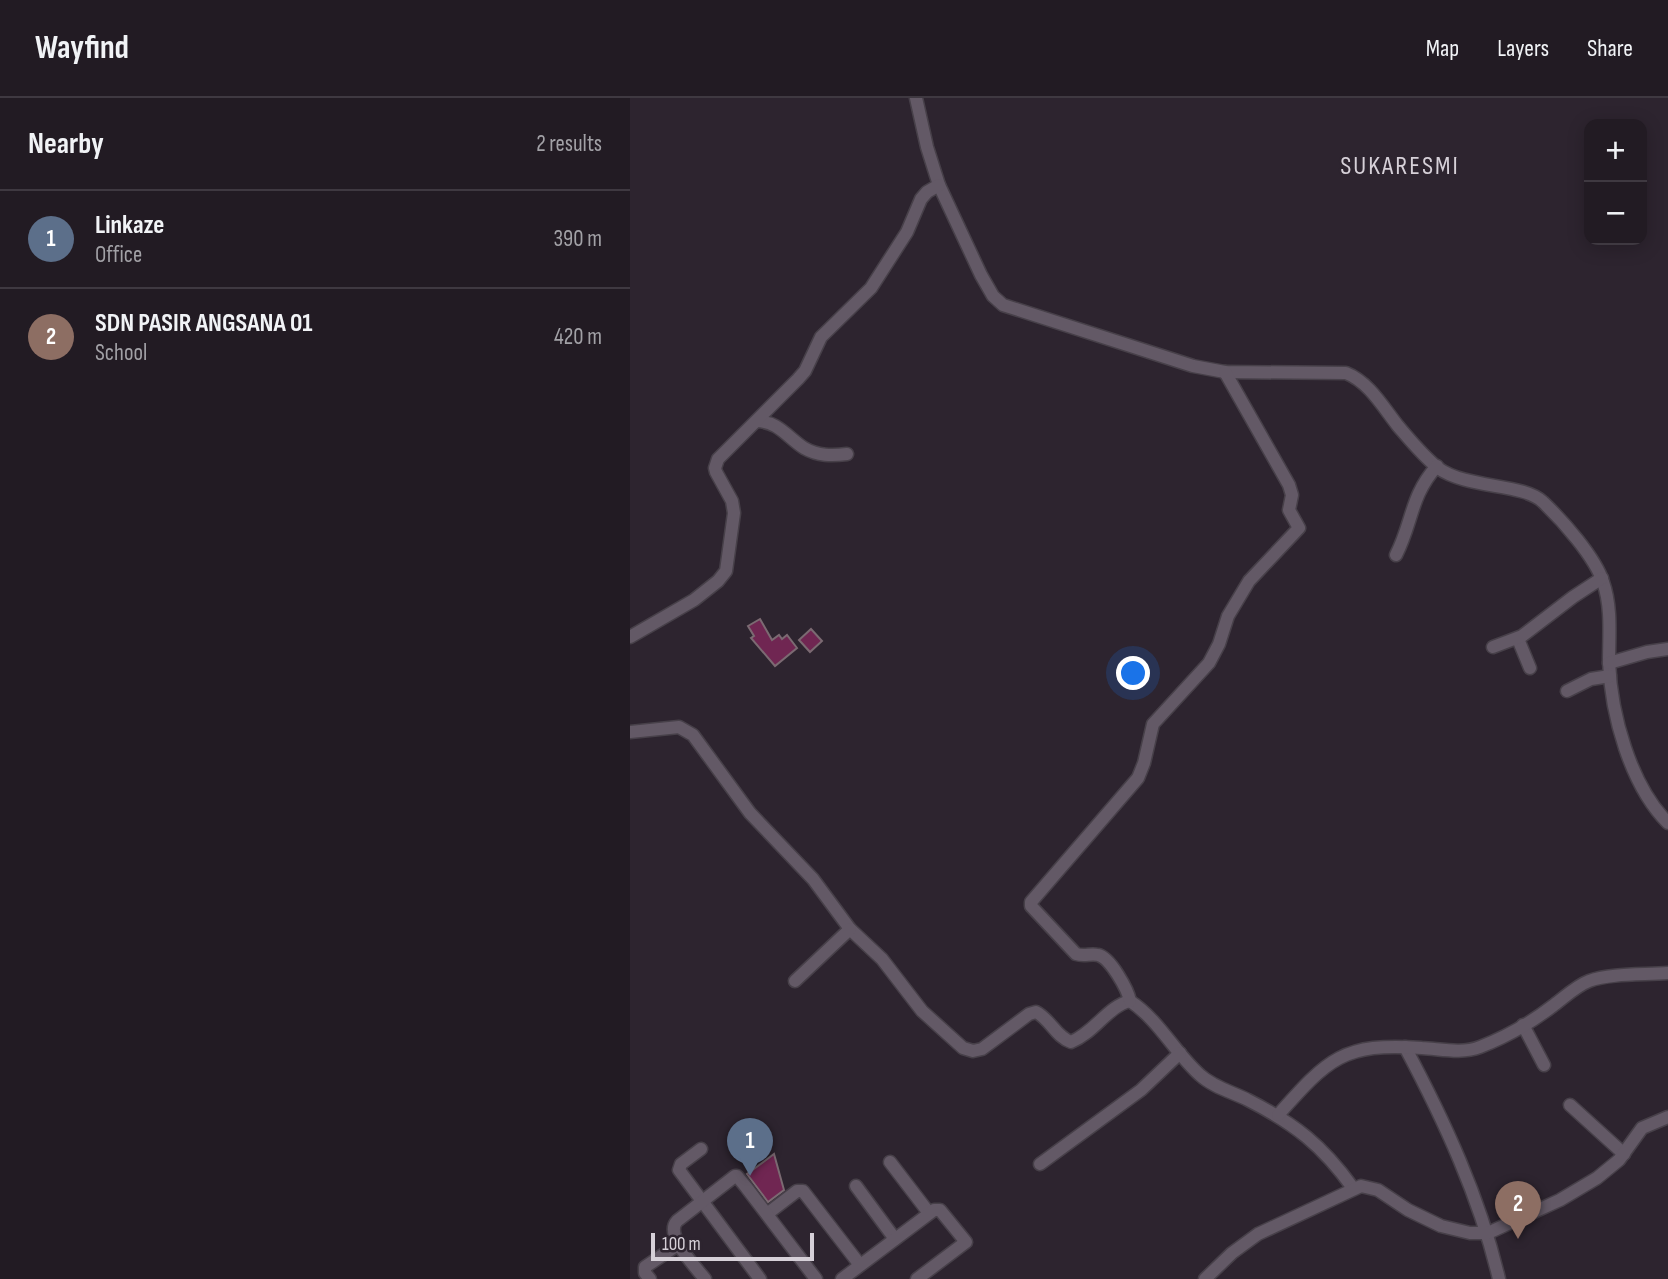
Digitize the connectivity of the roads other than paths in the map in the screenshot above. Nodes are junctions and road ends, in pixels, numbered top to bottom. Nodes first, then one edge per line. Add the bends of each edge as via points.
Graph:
1 (916, 98) edge
2 (939, 185) junction
3 (1224, 372) junction
4 (757, 421) junction
5 (847, 454) dead end
6 (1437, 466) junction
7 (1396, 555) dead end
8 (1602, 578) junction
9 (630, 637) edge
10 (1517, 639) junction
11 (1493, 647) dead end
12 (1668, 649) edge
13 (1530, 668) dead end
14 (1610, 669) junction
15 (1567, 691) dead end
16 (630, 732) edge
17 (1668, 823) edge
18 (850, 929) junction
19 (1668, 973) edge
20 (795, 981) dead end
21 (1130, 1001) junction
22 (1523, 1025) junction
23 (1405, 1046) junction
24 (1180, 1052) junction
25 (1544, 1065) dead end
26 (1570, 1105) dead end
27 (1278, 1115) junction
28 (1668, 1117) edge
29 (701, 1149) dead end
30 (1624, 1154) junction
31 (890, 1162) dead end
32 (1040, 1164) dead end
33 (856, 1186) dead end
34 (1353, 1188) junction
35 (702, 1201) junction
36 (929, 1213) junction
37 (767, 1214) junction
38 (1488, 1233) junction
39 (895, 1239) junction
40 (679, 1244) junction
41 (860, 1265) junction
42 (650, 1279) edge
43 (705, 1279) edge
44 (760, 1279) edge
45 (816, 1279) edge
46 (842, 1279) edge
47 (917, 1279) edge
48 (1205, 1279) edge
49 (1499, 1279) edge

1 - 2 street
2 - 3 street via 992,296 1003,304 1183,364
2 - 4 street via 921,199 907,232 871,288 821,337 805,371
3 - 6 street via 1339,372 1353,376
3 - 21 street via 1289,485 1289,510 1299,528 1249,582 1228,616 1209,663 1156,719 1138,778 1031,902 1076,954 1098,954 1105,959 1124,984
4 - 5 street via 773,424 804,448 820,454
4 - 9 street via 718,458 715,468 734,513 726,571 694,600
6 - 7 street via 1422,483
6 - 8 street via 1466,481 1538,498 1592,558
8 - 10 street
8 - 14 street
10 - 11 street
10 - 13 street
12 - 14 street via 1647,652
14 - 15 street
14 - 17 street via 1614,711 1638,778
16 - 18 street via 679,727 693,735 750,813 813,879
18 - 20 street
18 - 21 street via 882,959 922,1011 968,1050 982,1049 1036,1012 1071,1042
19 - 22 street via 1592,980
21 - 24 street
22 - 23 street via 1471,1050
22 - 25 street
23 - 27 street via 1359,1050 1331,1061
23 - 38 street via 1433,1100
24 - 27 street via 1206,1079
24 - 32 street via 1141,1090
26 - 30 street
27 - 34 street via 1312,1139
28 - 30 street via 1642,1128
29 - 35 street via 679,1170
30 - 38 street via 1607,1172 1577,1191
31 - 36 street
33 - 39 street
34 - 38 street via 1374,1188 1441,1226
34 - 48 street via 1258,1234
35 - 37 street via 737,1176
35 - 40 street via 674,1224
35 - 44 street
36 - 39 street
36 - 47 street via 940,1210 966,1242
37 - 41 street via 803,1191
37 - 45 street
38 - 49 street
39 - 41 street
40 - 42 street via 645,1267
40 - 43 street
41 - 46 street

